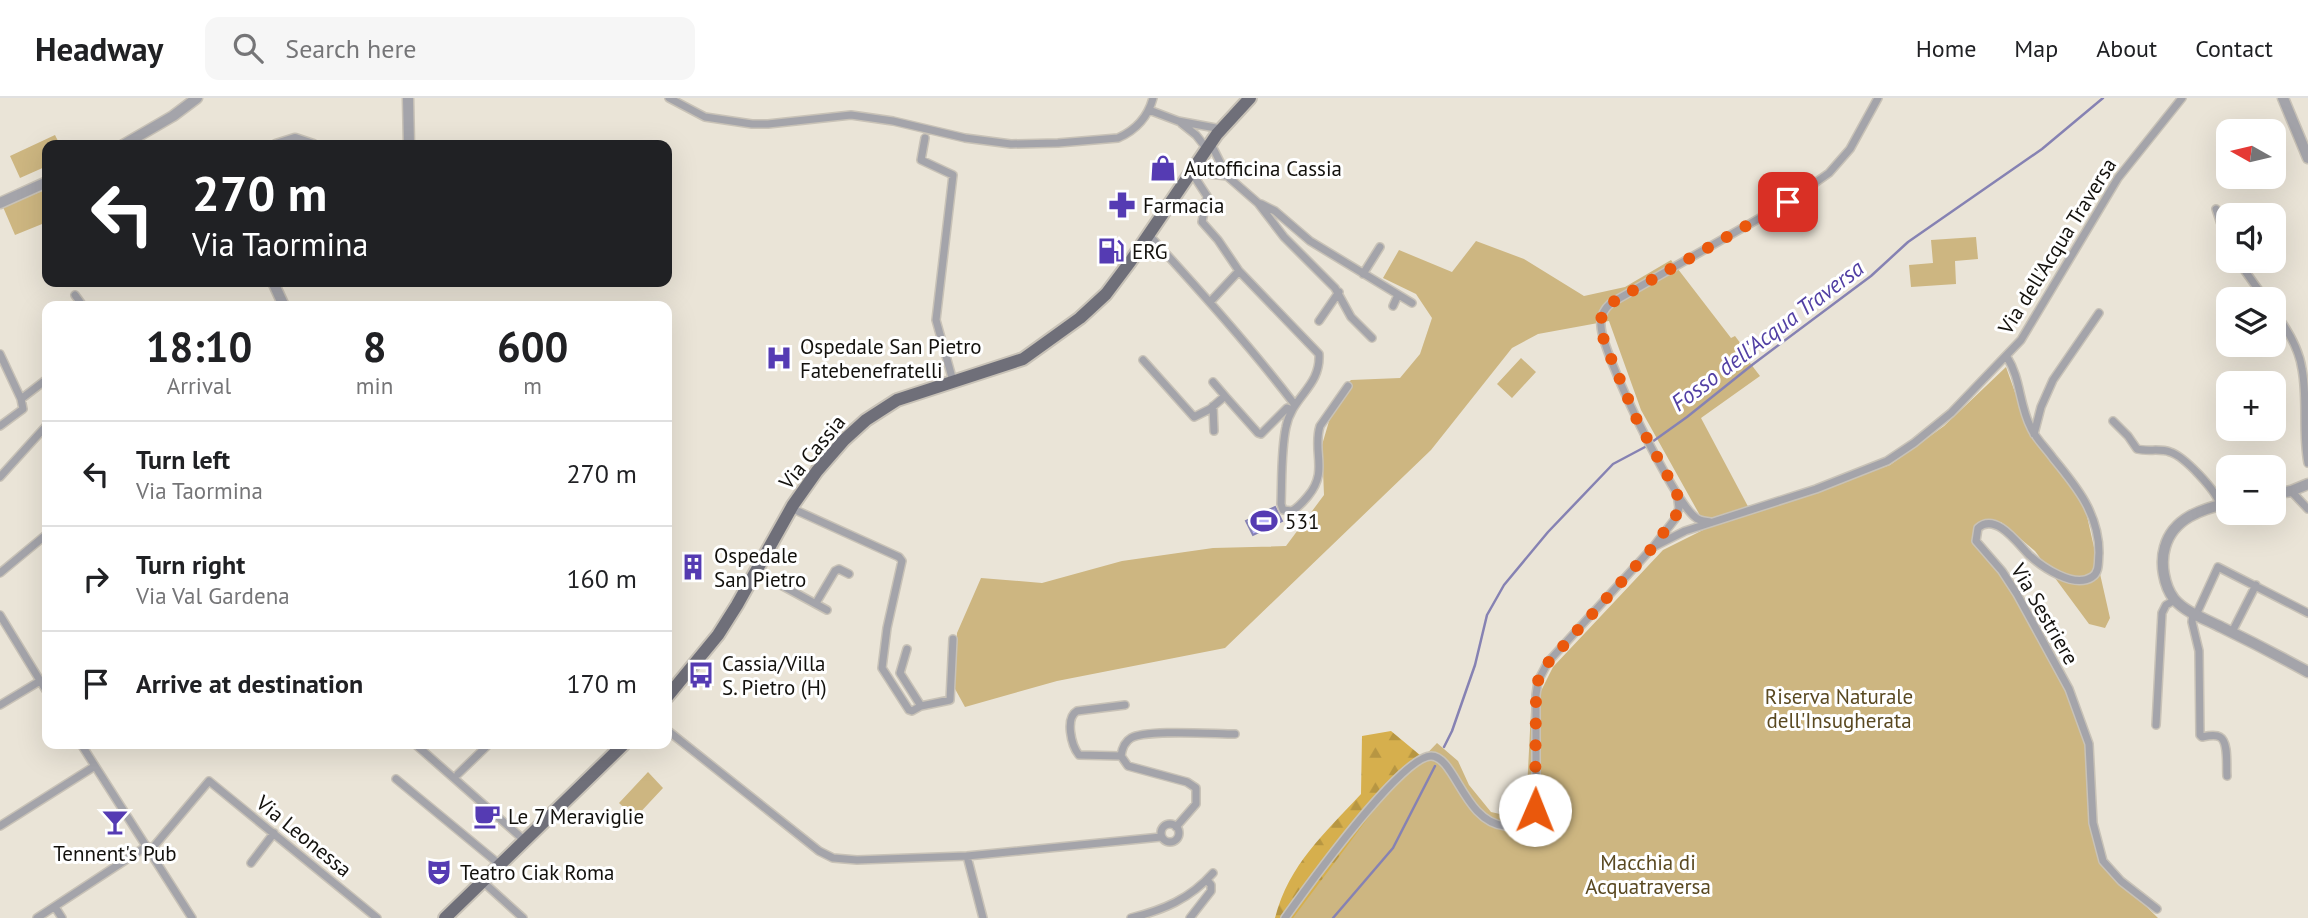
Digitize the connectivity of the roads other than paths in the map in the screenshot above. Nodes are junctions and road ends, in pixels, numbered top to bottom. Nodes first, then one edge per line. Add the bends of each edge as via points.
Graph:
1 (197, 98) edge
2 (408, 98) edge
3 (669, 98) edge
4 (1153, 98) edge
5 (1250, 98) edge
6 (1878, 98) edge
7 (2182, 98) edge
8 (2283, 98) edge
9 (1149, 110) junction
10 (1178, 121) junction
11 (1221, 129) junction
12 (925, 138) dead end
13 (132, 140) edge
14 (409, 140) edge
15 (1209, 147) junction
16 (2308, 158) edge
17 (1193, 172) junction
18 (1227, 176) junction
19 (42, 184) edge
20 (0, 203) edge
21 (1258, 203) junction
22 (1150, 236) junction
23 (1380, 247) dead end
24 (1239, 271) junction
25 (1363, 274) junction
26 (1339, 292) junction
27 (75, 295) dead end
28 (1398, 295) junction
29 (79, 301) edge
30 (1210, 302) junction
31 (1412, 303) dead end
32 (1392, 306) dead end
33 (2099, 313) dead end
34 (1319, 321) dead end
35 (2286, 330) edge
36 (1373, 338) dead end
37 (0, 354) edge
38 (2007, 357) junction
39 (1143, 360) dead end
40 (953, 381) junction
41 (1213, 382) dead end
42 (42, 383) edge
43 (1348, 386) dead end
44 (1225, 396) junction
45 (21, 399) junction
46 (1213, 406) junction
47 (1293, 408) junction
48 (2112, 421) dead end
49 (0, 426) edge
50 (42, 431) edge
51 (1214, 431) dead end
52 (2034, 435) junction
53 (2308, 463) edge
54 (0, 477) edge
55 (2308, 484) edge
56 (2291, 491) junction
57 (2286, 492) edge
58 (1677, 493) junction
59 (2216, 494) edge
60 (2216, 507) edge
61 (791, 508) junction
62 (2308, 509) edge
63 (1713, 522) junction
64 (42, 538) edge
65 (1654, 546) junction
66 (755, 571) junction
67 (0, 573) edge
68 (849, 574) dead end
69 (2256, 585) junction
70 (2175, 600) junction
71 (816, 603) junction
72 (827, 610) dead end
73 (2308, 613) edge
74 (2195, 614) junction
75 (0, 615) edge
76 (2232, 632) junction
77 (953, 639) dead end
78 (907, 649) dead end
79 (2308, 671) edge
80 (40, 681) junction
81 (42, 684) edge
82 (672, 691) edge
83 (0, 705) edge
84 (1125, 705) dead end
85 (921, 706) junction
86 (2156, 725) dead end
87 (672, 734) edge
88 (1235, 734) dead end
89 (84, 749) edge
90 (421, 749) edge
91 (484, 749) edge
92 (619, 749) edge
93 (1121, 756) junction
94 (95, 766) junction
95 (458, 774) dead end
96 (2227, 776) dead end
97 (396, 779) dead end
98 (0, 826) edge
99 (1176, 827) junction
100 (274, 833) junction
101 (1161, 838) junction
102 (524, 840) junction
103 (149, 849) junction
104 (967, 856) junction
105 (251, 863) dead end
106 (499, 864) junction
107 (482, 881) junction
108 (55, 907) junction
109 (2157, 909) dead end
110 (37, 918) edge
111 (62, 918) edge
112 (192, 918) edge
113 (377, 918) edge
114 (445, 918) edge
115 (523, 918) edge
116 (984, 918) edge
117 (1131, 918) edge
118 (1190, 918) edge
119 (1285, 918) edge

1 - 13 street
2 - 14 street
3 - 9 street via 698,115 723,120 764,124 851,115 965,138 1022,144 1118,138 1138,126
4 - 9 street
5 - 11 main road, Via Cassia
6 - 58 street via 1850,149 1829,173 1604,310 1602,334 1637,420
7 - 38 street, Via dell'Acqua Traversa via 2118,178 2034,321
8 - 16 street
9 - 10 street
10 - 11 street
10 - 15 street
11 - 15 main road, Via Cassia
12 - 40 street via 921,160 953,175 936,320
15 - 17 main road, Via Cassia
15 - 18 street
17 - 18 street
17 - 22 main road, Via Cassia
17 - 24 street via 1207,196 1202,222
18 - 21 street
19 - 20 street
21 - 25 street
21 - 26 street via 1284,237
22 - 30 street
22 - 40 main road, Via Cassia via 1101,300 1058,336 1023,359
23 - 25 street
24 - 30 street
24 - 47 street via 1319,354 1317,376
25 - 28 street
26 - 34 street
26 - 36 street via 1351,317
27 - 29 street
28 - 31 street
28 - 32 street
30 - 47 street via 1268,369
33 - 52 street via 2053,380
35 - 53 street via 2302,368
37 - 45 street
38 - 52 street, Via Sestriere
38 - 63 street, Via dell'Acqua Traversa via 1942,421 1884,463
39 - 46 street via 1194,417
40 - 61 main road, Via Cassia via 897,400 866,420 825,461
41 - 44 street
42 - 45 street
43 - 47 street via 1320,426 1316,487 1298,508 1288,512 1281,504 1286,427
44 - 46 street
44 - 47 street via 1261,434 1287,408
45 - 49 street via 23,410
46 - 51 street
48 - 59 street via 2137,449 2164,450 2181,457
50 - 54 street
52 - 109 street, Via Sestriere via 2094,517 2099,542 2096,574 2084,580 2065,577 2032,558 2008,533 1990,523 1979,528 1976,541 2017,594 2069,690 2090,744 2093,823 2102,861
55 - 56 street
56 - 57 street
56 - 62 street
58 - 63 street via 1696,519
58 - 65 street, Via dell'Acqua Traversa via 1677,515
60 - 70 street via 2190,515 2167,541 2164,573
61 - 66 main road, Via Cassia
61 - 85 street via 902,561 882,668 909,710
63 - 65 street, Via dell'Acqua Traversa
64 - 67 street
65 - 119 street, Via dell'Acqua Traversa via 1539,677 1536,805 1529,822 1515,826 1491,822 1468,801 1446,763 1429,756 1379,796
66 - 71 street
66 - 82 main road, Via Cassia via 718,635
68 - 71 street via 835,570
69 - 73 street
69 - 74 street via 2218,567
69 - 76 street
70 - 74 street
70 - 86 street via 2162,612
71 - 72 street
74 - 76 street
74 - 96 street via 2200,734 2225,743
75 - 80 street
76 - 79 street
77 - 85 street via 950,701
78 - 85 street via 900,673
80 - 81 street
80 - 83 street
84 - 93 street via 1077,711 1070,719 1079,755
87 - 104 street via 825,855 851,860
88 - 93 street via 1136,735 1125,743
89 - 94 street
90 - 102 street
91 - 95 street
92 - 102 main road
93 - 99 street via 1131,768 1195,786 1196,804
94 - 98 street
94 - 103 street
97 - 106 street
99 - 101 street via 1165,825
99 - 101 street via 1176,840 1168,843
100 - 103 street, Via Leonessa via 209,781
100 - 105 street
100 - 113 street, Via Leonessa
101 - 104 street
102 - 106 main road
103 - 108 street
103 - 112 street
104 - 116 street
106 - 107 main road
107 - 114 main road
107 - 115 street
108 - 110 street
108 - 111 street
117 - 118 street via 1173,905 1210,876 1211,890

